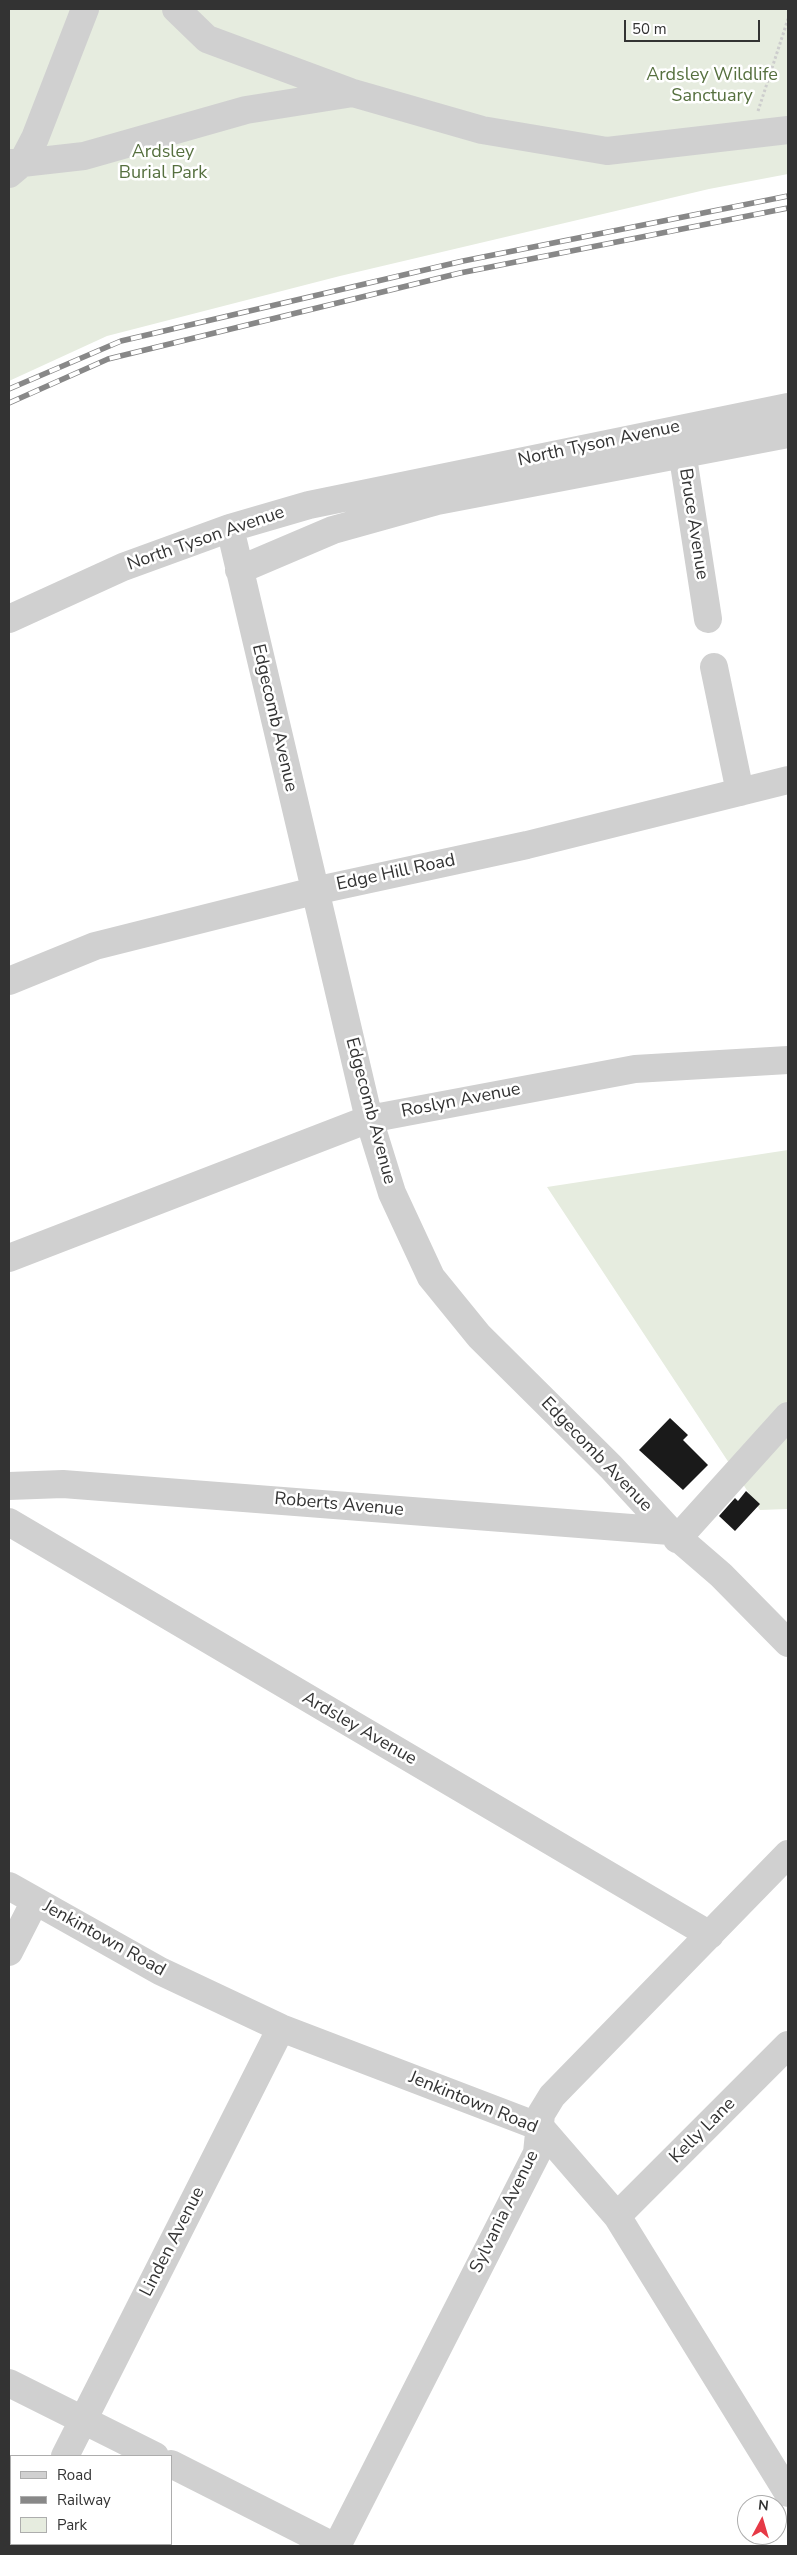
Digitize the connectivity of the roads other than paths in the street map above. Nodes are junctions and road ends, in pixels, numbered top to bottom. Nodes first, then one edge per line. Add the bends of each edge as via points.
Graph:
1 (85, 9) edge
2 (176, 9) edge
3 (353, 93) junction
4 (788, 130) edge
5 (13, 166) edge
6 (788, 407) edge
7 (679, 428) junction
8 (788, 434) edge
9 (683, 455) junction
10 (411, 483) junction
11 (472, 494) junction
12 (230, 528) junction
13 (239, 570) junction
14 (9, 619) edge
15 (708, 619) dead end
16 (714, 666) dead end
17 (788, 780) edge
18 (740, 792) junction
19 (314, 891) junction
20 (9, 981) edge
21 (788, 1060) edge
22 (368, 1119) junction
23 (9, 1258) edge
24 (788, 1416) edge
25 (9, 1486) edge
26 (9, 1522) edge
27 (673, 1535) junction
28 (788, 1643) edge
29 (788, 1854) edge
30 (9, 1886) edge
31 (35, 1901) junction
32 (710, 1935) junction
33 (9, 1952) edge
34 (281, 2028) junction
35 (788, 2045) edge
36 (540, 2127) junction
37 (617, 2216) junction
38 (9, 2382) edge
39 (83, 2420) junction
40 (66, 2455) edge
41 (153, 2455) edge
42 (172, 2465) edge
43 (788, 2493) edge
44 (333, 2546) edge
45 (337, 2546) edge

1 - 5 street via 35,138
2 - 3 street via 207,39
3 - 4 street via 482,130 607,151
3 - 5 street via 246,110 84,156
6 - 7 street, North Tyson Avenue
7 - 9 street, Bruce Avenue
7 - 10 street, North Tyson Avenue
8 - 9 street, North Tyson Avenue
9 - 11 street, North Tyson Avenue
9 - 15 street, Bruce Avenue
10 - 11 street, North Tyson Avenue
10 - 12 street, North Tyson Avenue via 308,505
11 - 13 street, North Tyson Avenue via 333,530
12 - 13 street, Edgecomb Avenue
12 - 14 street, North Tyson Avenue via 123,567
13 - 19 street, Edgecomb Avenue
16 - 18 street
17 - 18 street, Edge Hill Road
18 - 19 street, Edge Hill Road via 527,845
19 - 20 street, Edge Hill Road via 95,946
19 - 22 street, Edgecomb Avenue
21 - 22 street, Roslyn Avenue via 635,1069
22 - 23 street, Roslyn Avenue
22 - 27 street, Edgecomb Avenue via 392,1193 431,1277 479,1336 611,1467
24 - 27 street
25 - 27 street, Roberts Avenue via 63,1484
26 - 32 street, Ardsley Avenue
27 - 28 street, Edgecomb Avenue via 721,1575
29 - 32 street, Sylvania Avenue
30 - 31 street, Jenkintown Road
31 - 33 street
31 - 34 street, Jenkintown Road via 160,1971
32 - 36 street, Sylvania Avenue via 552,2096 541,2114
34 - 36 street, Jenkintown Road
34 - 39 street, Linden Avenue
35 - 37 street, Kelly Lane
36 - 37 street, Jenkintown Road
36 - 45 street, Sylvania Avenue via 537,2153
37 - 43 street, Jenkintown Road
38 - 39 street
39 - 40 street, Linden Avenue
39 - 41 street
42 - 44 street

